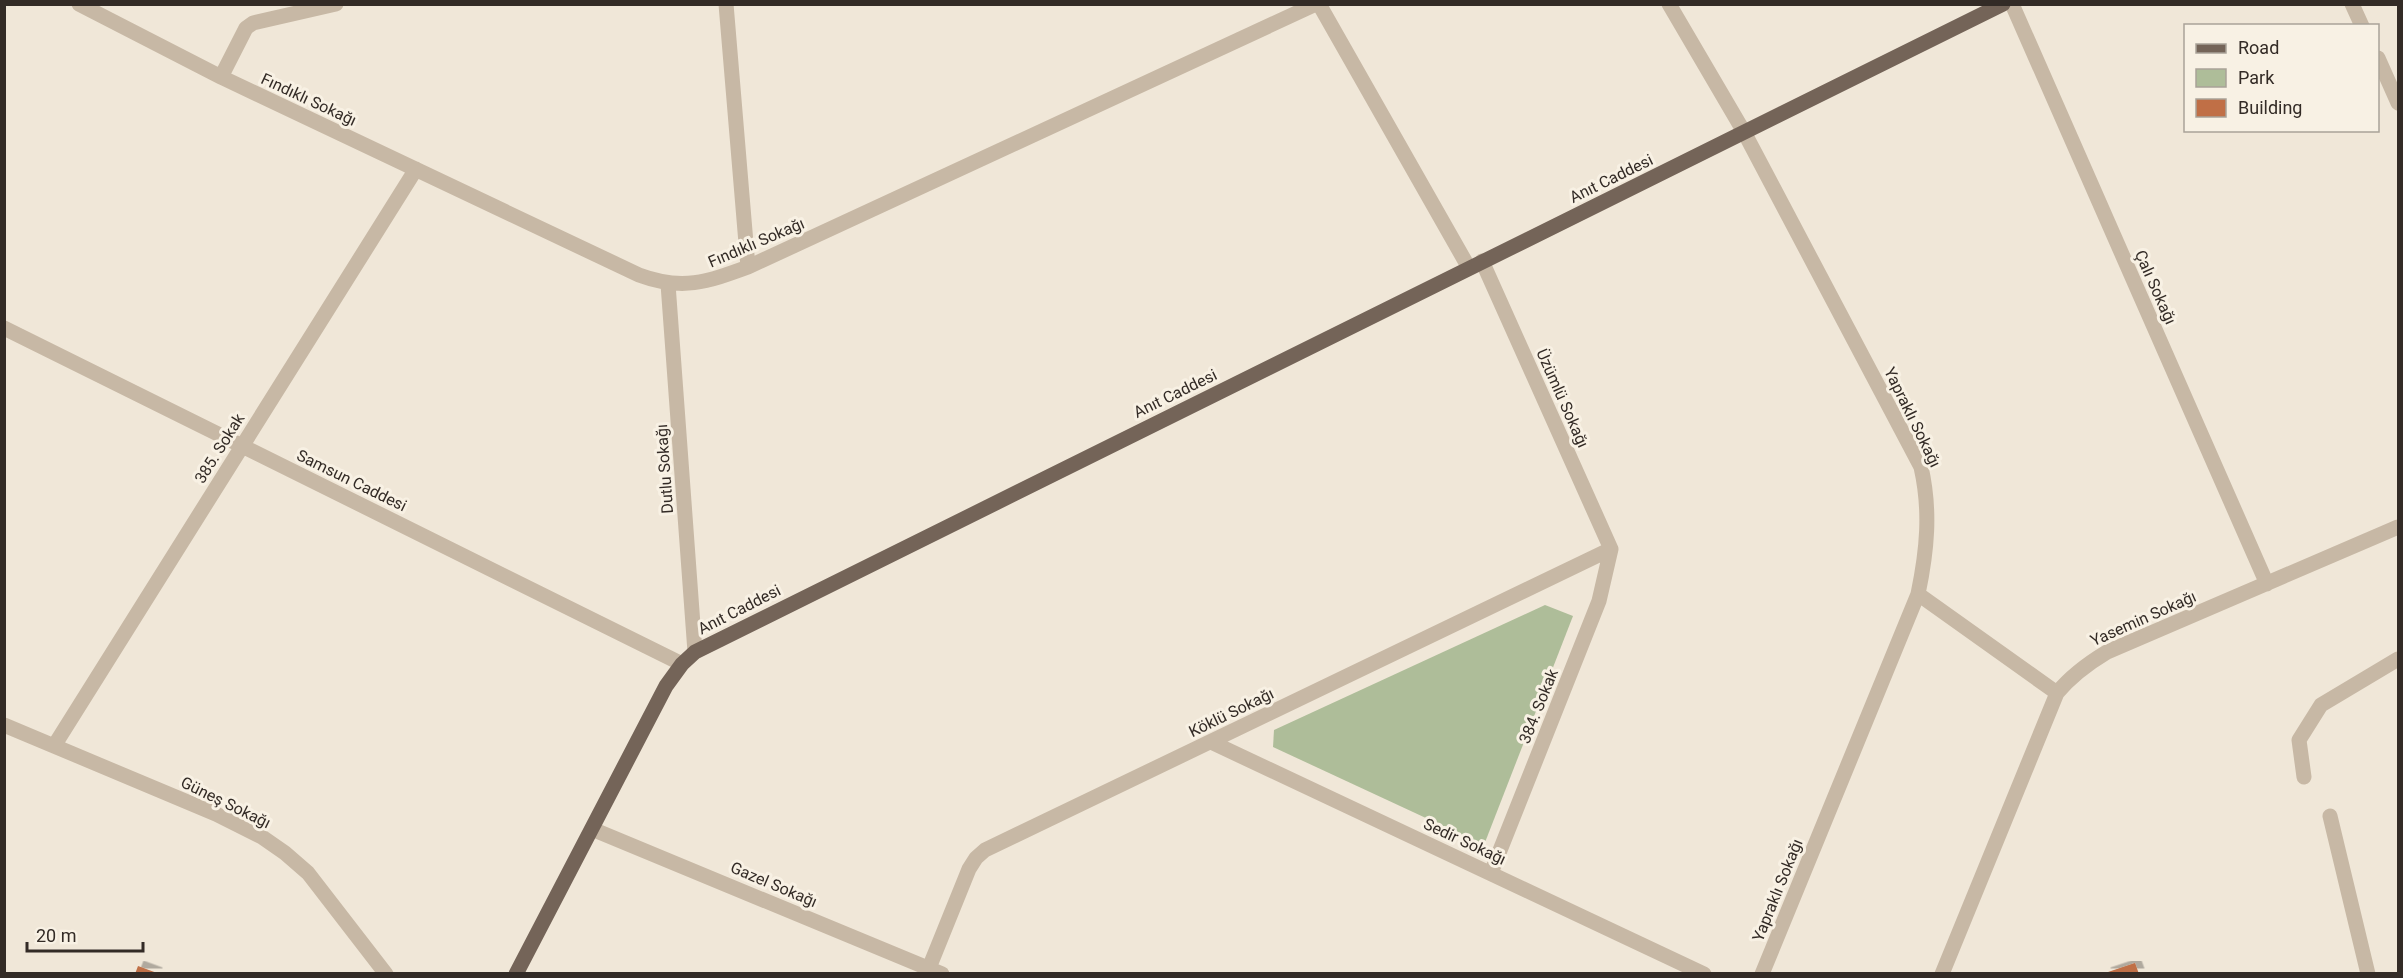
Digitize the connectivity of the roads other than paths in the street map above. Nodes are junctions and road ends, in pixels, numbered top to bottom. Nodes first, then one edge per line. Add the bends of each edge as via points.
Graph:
1 (79, 4) edge
2 (336, 4) edge
3 (726, 4) edge
4 (1317, 4) edge
5 (1670, 4) edge
6 (2003, 4) edge
7 (2012, 4) edge
8 (2352, 4) edge
9 (2361, 24) edge
10 (2379, 60) edge
11 (221, 77) junction
12 (2398, 103) edge
13 (1744, 132) junction
14 (416, 169) junction
15 (1476, 265) junction
16 (748, 267) junction
17 (668, 284) junction
18 (4, 328) edge
19 (242, 445) junction
20 (2398, 527) edge
21 (1611, 549) junction
22 (2267, 584) junction
23 (1918, 594) junction
24 (695, 652) junction
25 (2398, 659) edge
26 (682, 664) junction
27 (2057, 693) junction
28 (4, 725) edge
29 (1210, 742) junction
30 (54, 746) junction
31 (2304, 777) dead end
32 (2330, 816) dead end
33 (592, 828) junction
34 (1491, 873) junction
35 (935, 971) edge
36 (386, 974) edge
37 (516, 974) edge
38 (1704, 974) edge
39 (1762, 974) edge
40 (1942, 974) edge
41 (2368, 974) edge

1 - 11 street, Fındıklı Sokağı
2 - 11 street via 253,23 246,28
3 - 16 street
4 - 15 street, Üzümlü Sokağı
4 - 16 street, Fındıklı Sokağı
5 - 13 street, Yapraklı Sokağı
6 - 13 main road, Anıt Caddesi
7 - 22 street, Çalı Sokağı
8 - 9 street
10 - 12 street
11 - 14 street, Fındıklı Sokağı
13 - 15 main road, Anıt Caddesi
13 - 23 street, Yapraklı Sokağı via 1922,468 1928,516
14 - 17 street, Fındıklı Sokağı via 639,275
14 - 19 street, 385. Sokak
15 - 21 street, Üzümlü Sokağı
15 - 24 main road, Anıt Caddesi
16 - 17 street, Fındıklı Sokağı via 706,283
17 - 24 street, Dutlu Sokağı
18 - 19 street, Samsun Caddesi
19 - 26 street, Samsun Caddesi
19 - 30 street, 385. Sokak
20 - 22 street, Yasemin Sokağı
21 - 29 street, Köklü Sokağı
21 - 34 street, 384. Sokak via 1599,602
22 - 27 street, Yasemin Sokağı via 2107,652 2076,672
23 - 27 street
23 - 39 street, Yapraklı Sokağı
24 - 26 main road, Anıt Caddesi
25 - 31 street via 2321,705 2299,740
26 - 33 main road, Anıt Caddesi via 666,686
27 - 40 street, Yasemin Sokağı
28 - 30 street, Güneş Sokağı
29 - 34 street, Sedir Sokağı
29 - 35 street, Köklü Sokağı via 985,850 969,869
30 - 36 street, Güneş Sokağı via 262,837 308,873
32 - 41 street
33 - 35 street, Gazel Sokağı
33 - 37 main road, Anıt Caddesi
34 - 38 street, Sedir Sokağı

